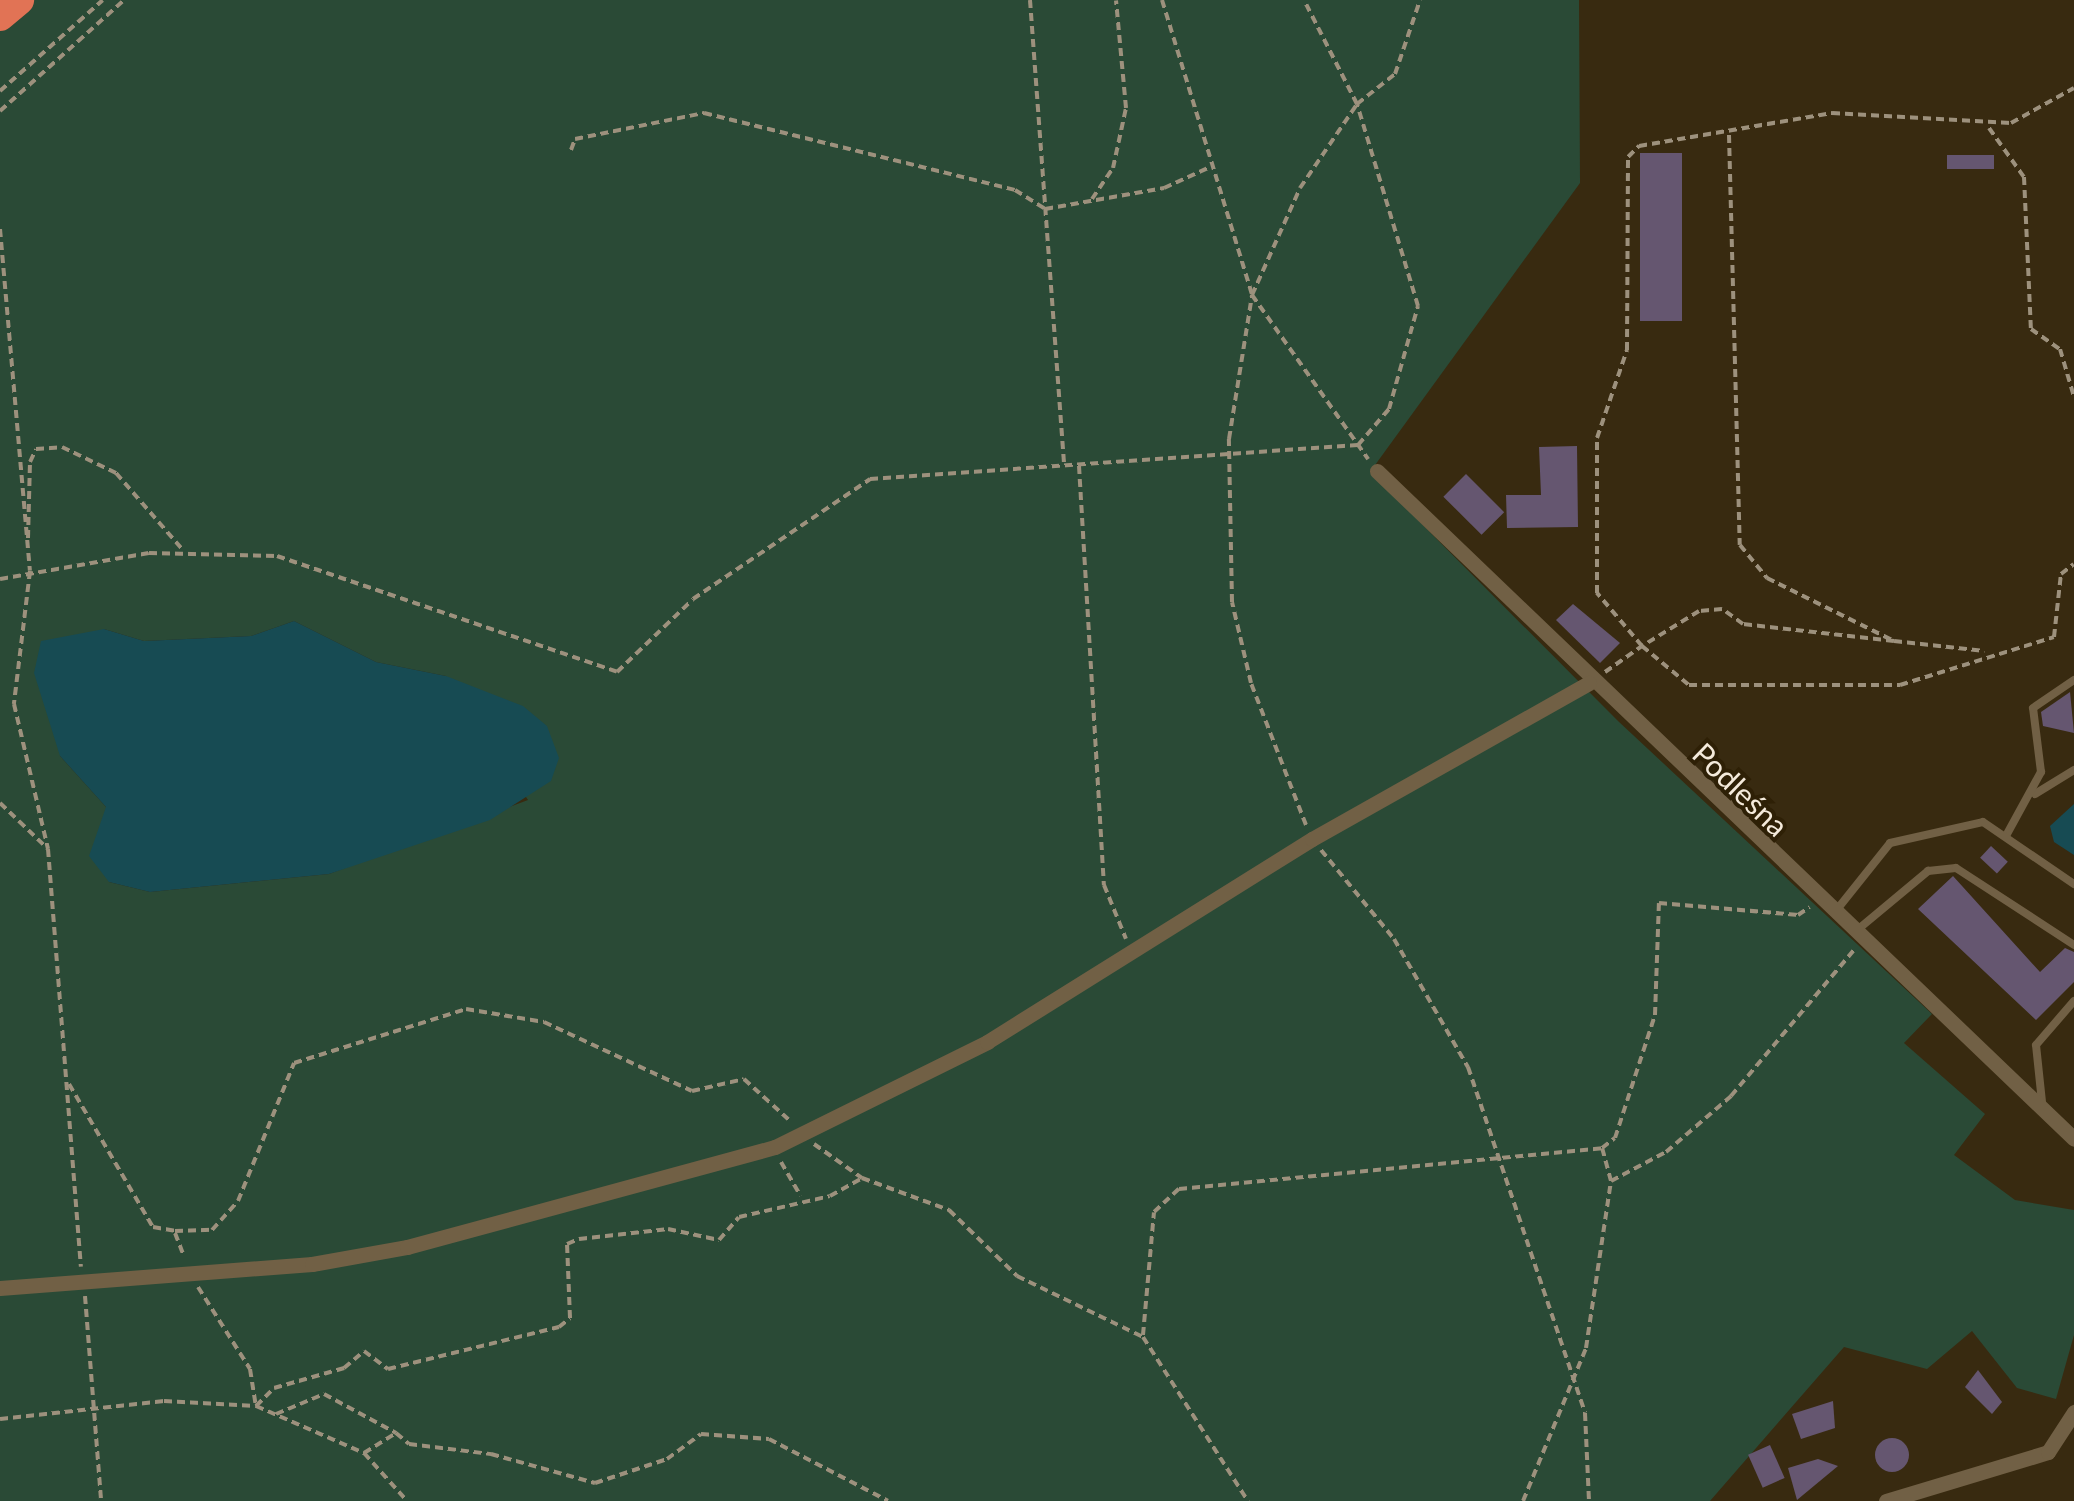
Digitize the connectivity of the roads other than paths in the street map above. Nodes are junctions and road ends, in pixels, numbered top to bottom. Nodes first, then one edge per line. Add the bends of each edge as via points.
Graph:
1 (19, 0) edge
2 (0, 16) edge
3 (1377, 471) road end
4 (2074, 680) edge
5 (1589, 684) junction
6 (2074, 770) edge
7 (2035, 794) junction
8 (2006, 834) junction
9 (2074, 884) edge
10 (1834, 914) junction
11 (1860, 935) junction
12 (2074, 945) edge
13 (2074, 1001) edge
14 (2043, 1106) junction
15 (2074, 1139) edge
16 (0, 1288) edge
17 (2074, 1412) edge
18 (1886, 1501) edge

1 - 2 highway
3 - 5 street, Podleśna
4 - 7 lane via 2033,708
5 - 10 street, Podleśna
5 - 16 street via 1312,839 987,1042 775,1148 408,1247
6 - 7 lane
7 - 8 lane
8 - 9 lane
8 - 10 lane via 1983,822 1906,835
10 - 11 street, Podleśna
11 - 12 lane via 1928,871 1956,868
11 - 14 street, Podleśna
13 - 14 lane via 2036,1044
14 - 15 street, Podleśna
17 - 18 street via 2048,1452

